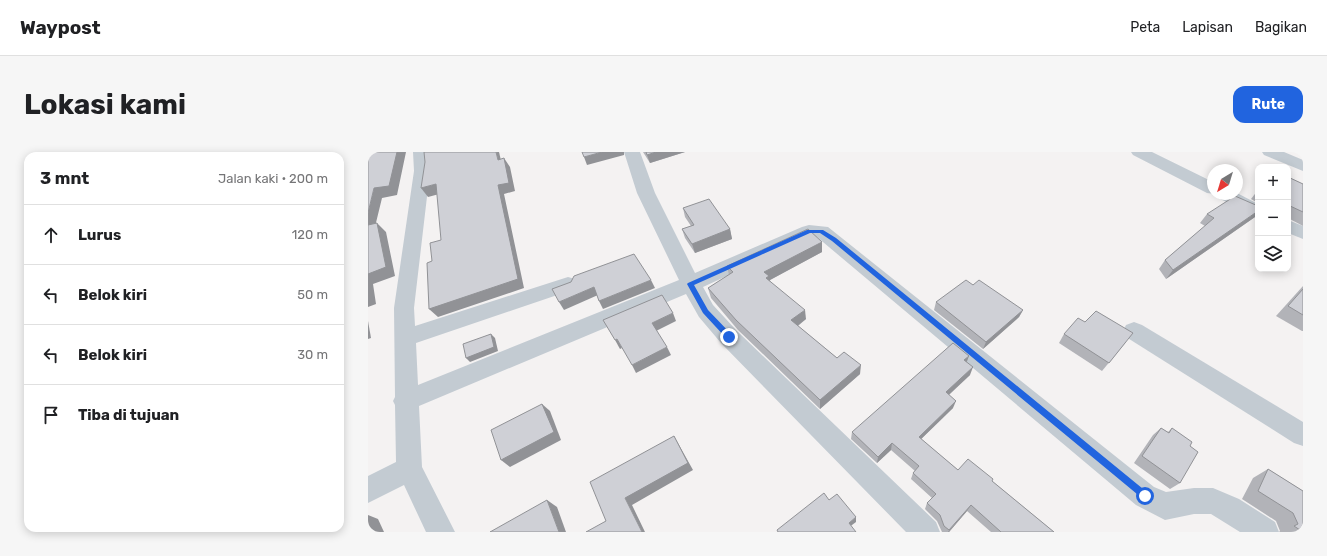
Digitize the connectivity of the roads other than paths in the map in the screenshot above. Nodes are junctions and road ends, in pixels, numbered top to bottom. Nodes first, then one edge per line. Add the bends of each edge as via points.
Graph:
1 (422, 152) edge
2 (632, 152) edge
3 (1139, 152) edge
4 (1270, 152) edge
5 (1303, 166) edge
6 (1207, 186) edge
7 (1236, 200) edge
8 (1255, 210) edge
9 (1291, 227) edge
10 (1303, 233) edge
11 (568, 284) edge
12 (690, 284) junction
13 (1134, 331) dead end
14 (404, 338) junction
15 (406, 401) junction
16 (1303, 435) edge
17 (409, 469) junction
18 (368, 490) edge
19 (441, 532) edge
20 (926, 532) edge
21 (1265, 532) edge

1 - 14 street via 422,171 404,308
2 - 12 street via 646,193
3 - 6 street
4 - 5 street
7 - 8 street
9 - 10 street
11 - 14 street
12 - 15 street
12 - 20 street via 706,311 729,337
12 - 21 street via 809,231 825,233 1145,496 1165,506 1213,501 1229,508
13 - 16 street
14 - 15 street
15 - 17 street
17 - 18 street
17 - 19 street

